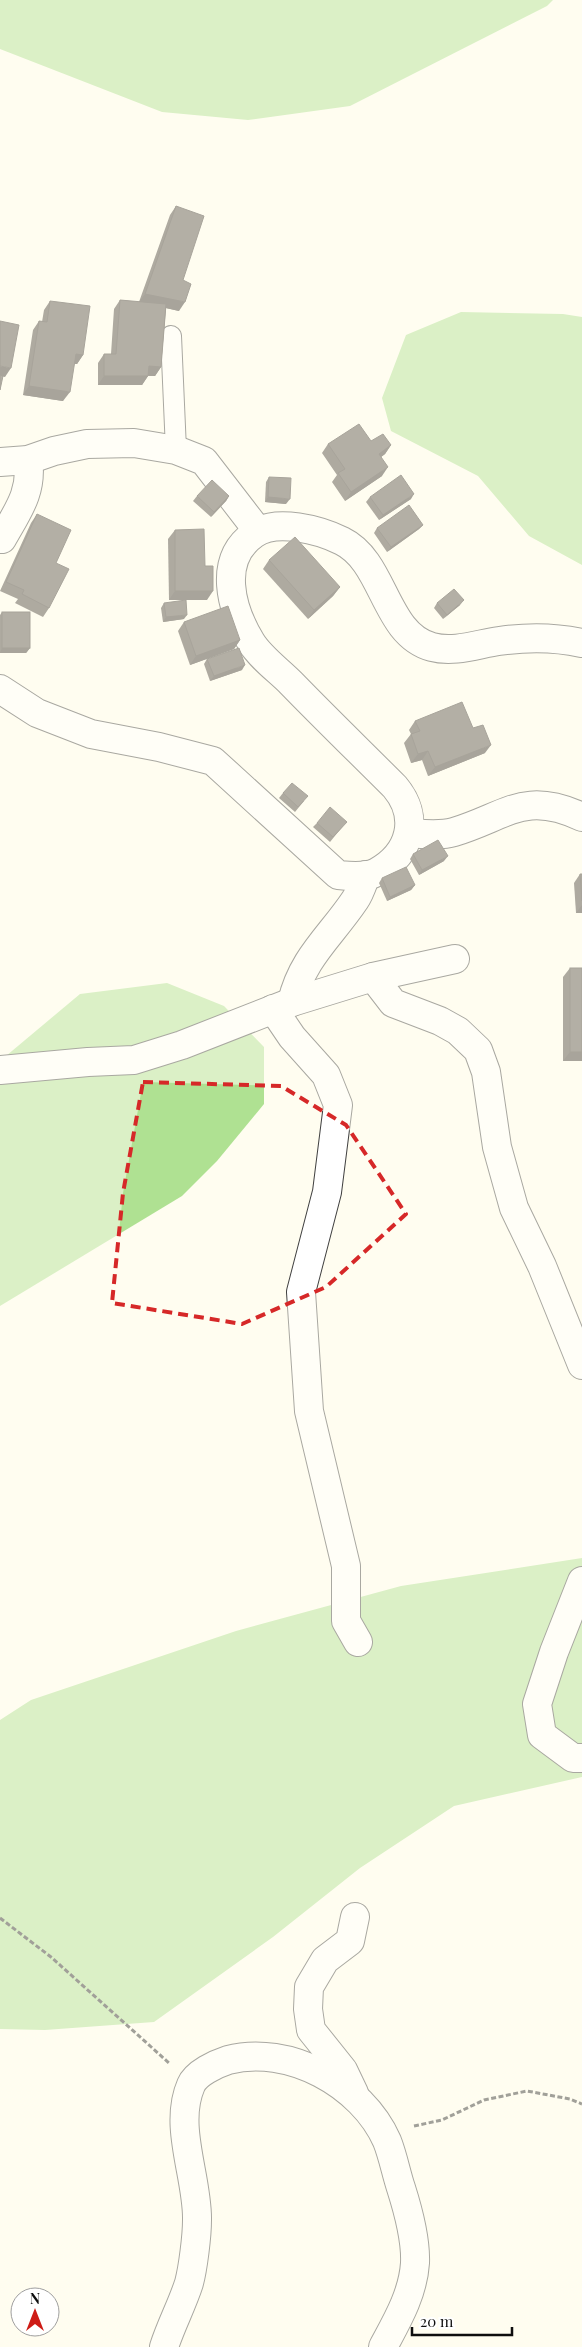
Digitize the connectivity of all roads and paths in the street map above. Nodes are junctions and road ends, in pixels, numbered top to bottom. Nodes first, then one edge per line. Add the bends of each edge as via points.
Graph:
1 (171, 336) dead end
2 (176, 450) junction
3 (28, 460) junction
4 (0, 462) edge
5 (258, 531) junction
6 (2, 539) dead end
7 (582, 643) edge
8 (0, 689) edge
9 (582, 817) edge
10 (409, 833) junction
11 (366, 875) junction
12 (455, 959) dead end
13 (373, 977) junction
14 (282, 1006) junction
15 (0, 1070) edge
16 (582, 1365) edge
17 (582, 1581) edge
18 (358, 1642) dead end
19 (582, 1758) edge
20 (354, 1917) dead end
21 (0, 1918) edge
22 (191, 2083) junction
23 (357, 2101) junction
24 (582, 2104) edge
25 (382, 2134) junction
26 (164, 2347) edge
27 (383, 2347) edge

1 - 2 lane
2 - 3 street via 134,443 87,444
2 - 5 street via 204,462
3 - 4 street
3 - 6 street via 30,475 26,496
5 - 7 street via 289,526 310,529 342,541 368,564 408,633 430,647 447,650 501,640 547,638
5 - 10 street via 244,542 236,556 231,590 235,610 252,644 402,795 409,807
8 - 11 street via 37,713 91,734 212,761 338,875
9 - 10 street via 546,806 526,805 453,832 436,835
10 - 11 street via 394,858 376,872
11 - 14 street via 356,899 311,956
12 - 13 street
13 - 14 street
13 - 16 street via 393,1002 458,1032 478,1050 486,1072 497,1147 514,1208 542,1266
14 - 15 street via 134,1060
14 - 18 street via 292,1037 326,1075 338,1105 327,1192 301,1292 309,1411 346,1566 346,1622
17 - 19 street via 536,1704 542,1735 573,1758
20 - 23 street via 350,1941 325,1960 309,1987 308,2009 311,2030 343,2070
21 - 22 path via 51,1957
22 - 23 street via 220,2062 260,2056 282,2058 340,2084
22 - 26 street via 186,2100 185,2133 198,2219 189,2283
23 - 25 street
24 - 25 path via 527,2091 484,2100 442,2120
25 - 27 street via 408,2210 415,2263 406,2305

